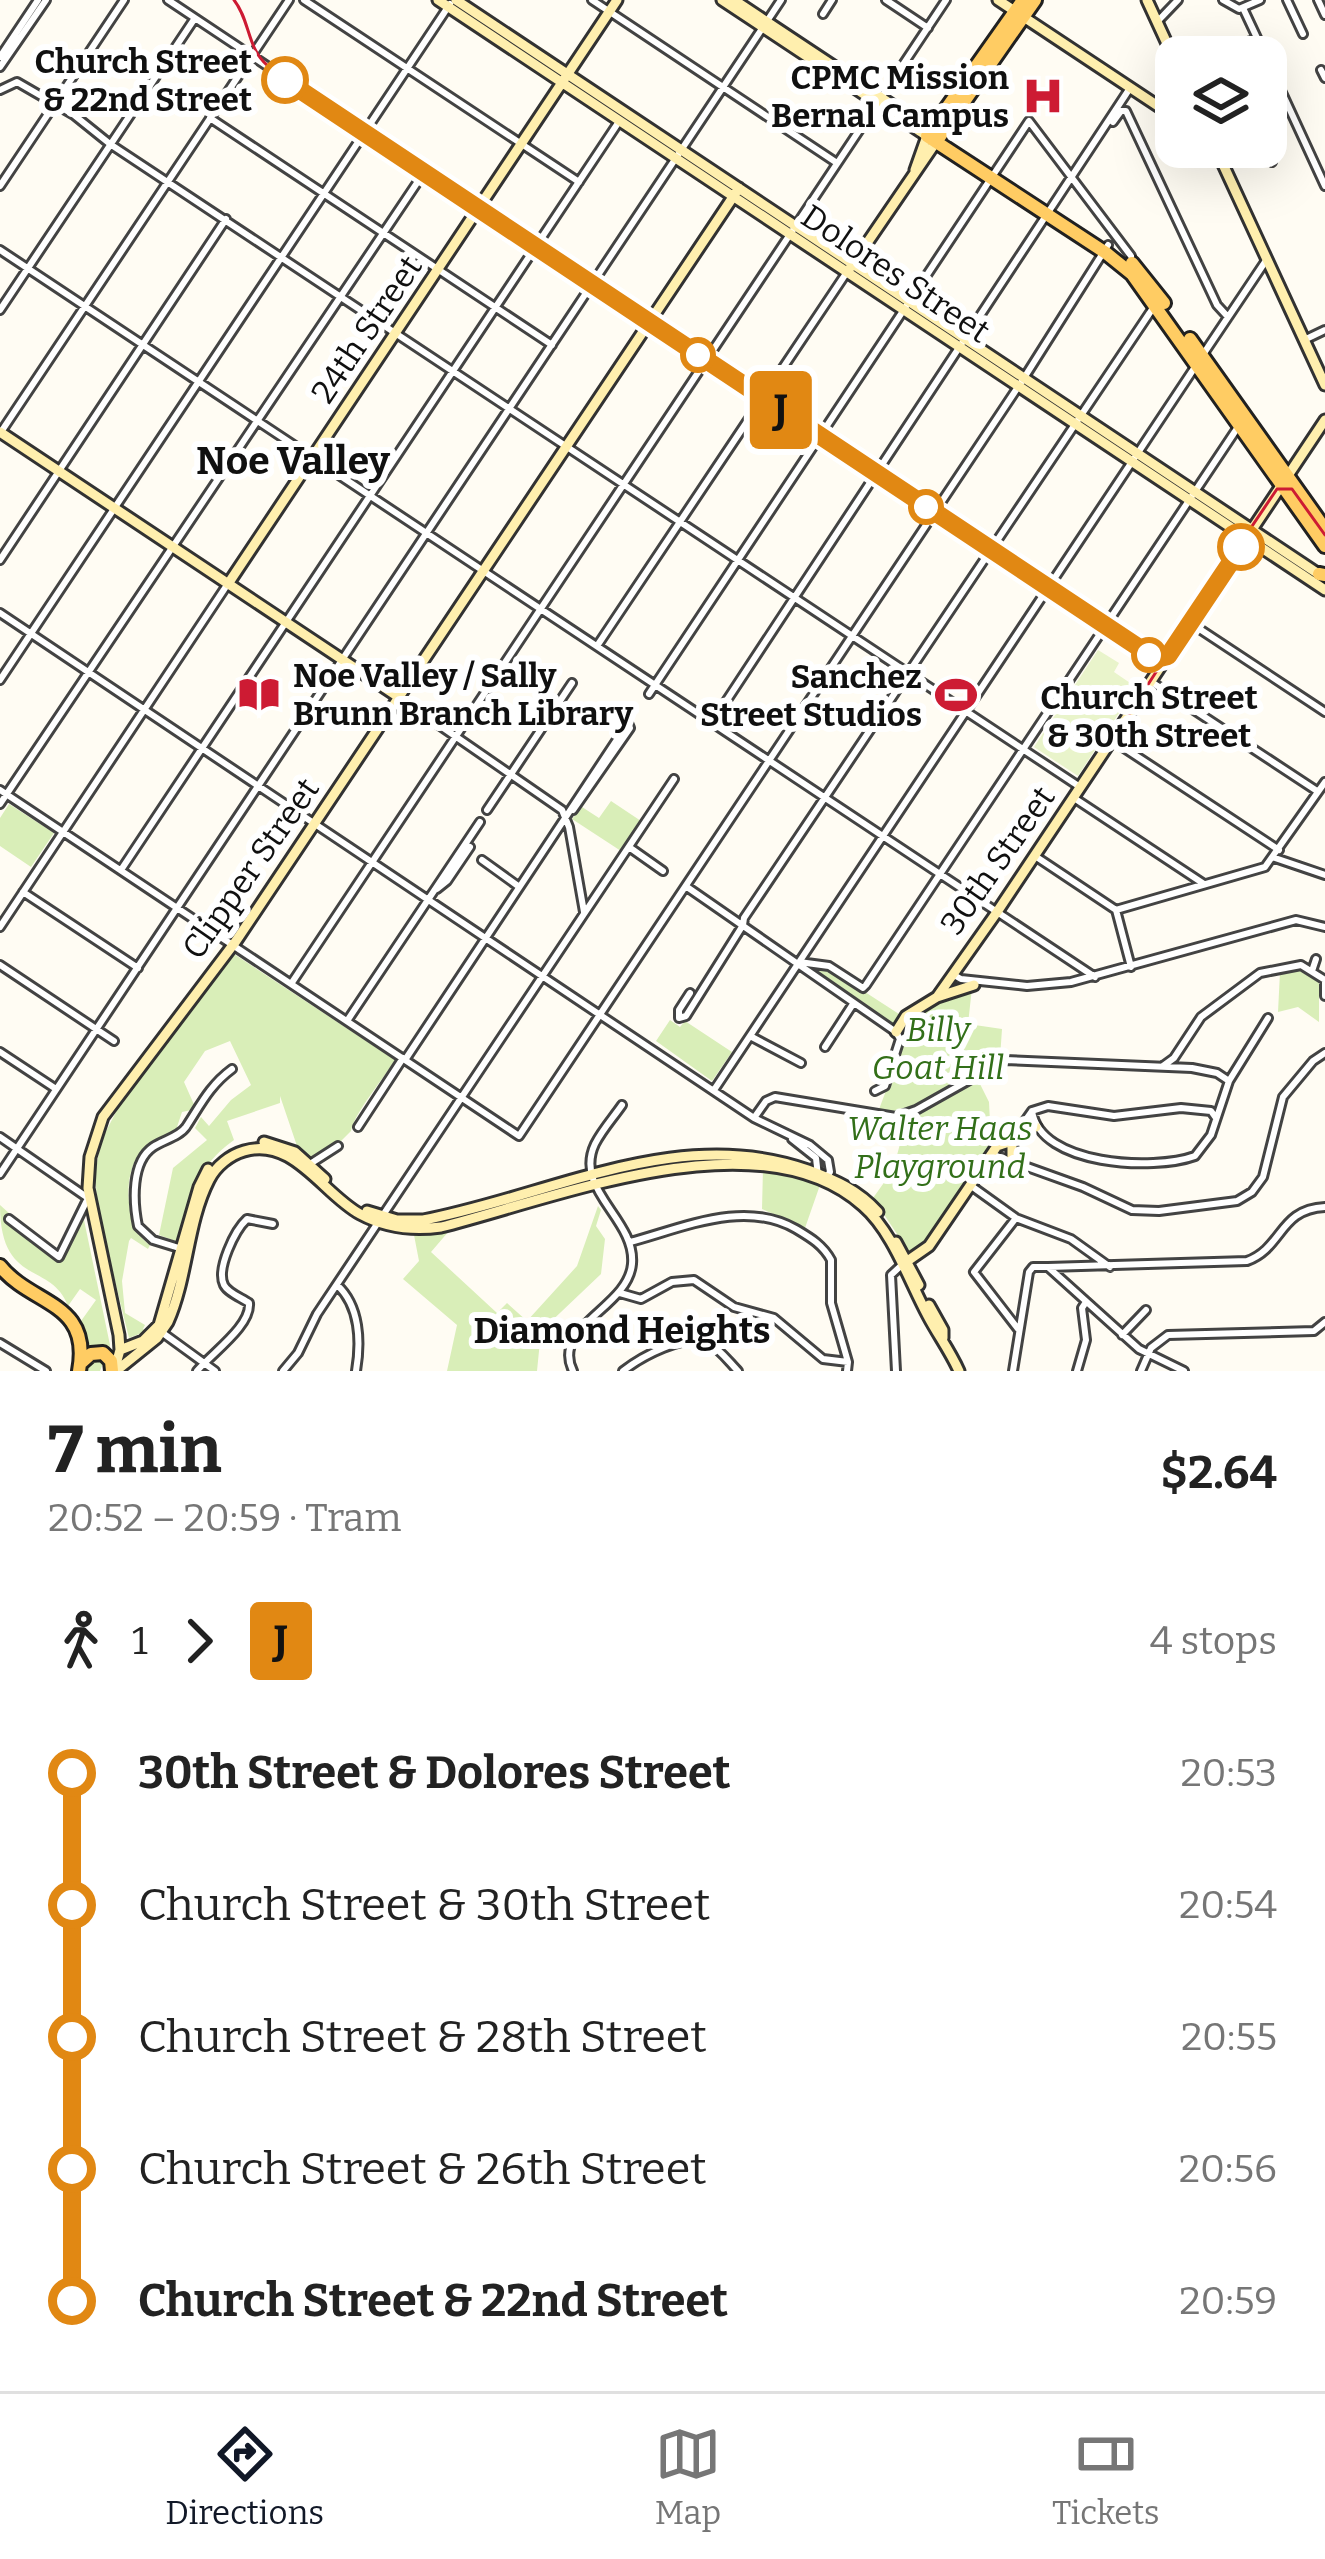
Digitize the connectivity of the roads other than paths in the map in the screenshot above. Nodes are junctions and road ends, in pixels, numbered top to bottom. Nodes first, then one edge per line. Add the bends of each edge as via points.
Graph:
1 (42, 0) edge
2 (124, 0) edge
3 (168, 0) edge
4 (289, 0) edge
5 (304, 0) edge
6 (592, 0) edge
7 (617, 0) edge
8 (722, 0) edge
9 (734, 0) edge
10 (782, 0) edge
11 (832, 0) edge
12 (886, 0) edge
13 (946, 0) edge
14 (998, 0) edge
15 (1035, 0) edge
16 (1147, 0) edge
17 (1178, 0) edge
18 (1223, 0) edge
19 (1260, 0) edge
20 (1287, 0) edge
21 (1318, 0) edge
22 (449, 2) edge
23 (1243, 8) junction
24 (1020, 9) edge
25 (609, 12) junction
26 (823, 14) dead end
27 (1325, 15) edge
28 (195, 18) junction
29 (1157, 22) junction
30 (765, 25) junction
31 (928, 28) junction
32 (1303, 34) dead end
33 (1163, 36) edge
34 (1256, 36) edge
35 (251, 56) junction
36 (0, 57) edge
37 (0, 67) edge
38 (408, 68) junction
39 (565, 78) junction
40 (723, 88) junction
41 (1130, 88) junction
42 (0, 90) edge
43 (879, 101) junction
44 (1155, 104) edge
45 (1287, 104) edge
46 (53, 105) junction
47 (622, 117) junction
48 (210, 118) junction
49 (1106, 130) junction
50 (365, 132) junction
51 (933, 136) junction
52 (110, 144) junction
53 (521, 144) junction
54 (679, 154) junction
55 (838, 163) junction
56 (1225, 168) edge
57 (423, 174) junction
58 (994, 175) junction
59 (1073, 179) junction
60 (168, 182) junction
61 (579, 182) junction
62 (0, 186) edge
63 (1325, 186) edge
64 (736, 192) junction
65 (323, 194) junction
66 (479, 207) junction
67 (1051, 213) junction
68 (226, 219) junction
69 (793, 230) junction
70 (383, 234) junction
71 (537, 245) junction
72 (1107, 249) junction
73 (0, 250) edge
74 (1130, 256) dead end
75 (283, 257) junction
76 (1267, 259) junction
77 (850, 268) junction
78 (27, 269) junction
79 (436, 271) junction
80 (593, 283) junction
81 (339, 295) junction
82 (1155, 304) junction
83 (85, 306) junction
84 (908, 306) junction
85 (495, 308) junction
86 (0, 310) edge
87 (1228, 317) junction
88 (650, 321) junction
89 (1325, 330) edge
90 (395, 333) junction
91 (1304, 340) junction
92 (142, 344) junction
93 (964, 344) junction
94 (552, 345) junction
95 (708, 359) junction
96 (1200, 359) junction
97 (1321, 364) edge
98 (453, 370) junction
99 (199, 382) junction
100 (1021, 382) junction
101 (1325, 385) edge
102 (764, 397) junction
103 (510, 408) junction
104 (1078, 420) junction
105 (1325, 420) edge
106 (255, 421) junction
107 (1240, 424) junction
108 (0, 433) edge
109 (821, 435) junction
110 (568, 446) junction
111 (312, 458) junction
112 (1135, 458) junction
113 (58, 471) junction
114 (878, 473) junction
115 (1285, 480) junction
116 (624, 484) junction
117 (370, 496) junction
118 (1192, 496) junction
119 (115, 509) junction
120 (935, 511) junction
121 (1323, 519) edge
122 (680, 521) junction
123 (427, 533) junction
124 (1249, 533) junction
125 (1325, 546) edge
126 (172, 547) junction
127 (992, 549) junction
128 (0, 560) edge
129 (738, 560) junction
130 (1302, 569) junction
131 (484, 572) junction
132 (1323, 576) edge
133 (228, 584) junction
134 (1048, 587) junction
135 (1325, 590) edge
136 (796, 598) junction
137 (541, 609) junction
138 (0, 613) edge
139 (286, 622) junction
140 (1189, 622) junction
141 (1106, 625) junction
142 (31, 633) junction
143 (852, 636) junction
144 (597, 646) junction
145 (342, 660) junction
146 (1162, 662) junction
147 (88, 671) junction
148 (910, 674) junction
149 (0, 680) edge
150 (1150, 681) junction
151 (572, 683) dead end
152 (655, 686) junction
153 (649, 694) dead end
154 (400, 698) junction
155 (725, 704) dead end
156 (146, 708) junction
157 (966, 711) junction
158 (1325, 712) edge
159 (457, 736) junction
160 (1112, 740) junction
161 (203, 747) junction
162 (1023, 749) junction
163 (609, 753) dead end
164 (769, 761) junction
165 (512, 773) junction
166 (674, 778) dead end
167 (1325, 782) edge
168 (259, 784) junction
169 (3, 792) edge
170 (1077, 792) junction
171 (1318, 792) junction
172 (825, 798) junction
173 (0, 804) edge
174 (487, 810) dead end
175 (566, 816) junction
176 (480, 822) dead end
177 (316, 823) junction
178 (63, 832) junction
179 (882, 836) junction
180 (470, 847) dead end
181 (629, 847) junction
182 (1277, 854) junction
183 (1035, 856) junction
184 (482, 860) dead end
185 (373, 861) junction
186 (121, 871) junction
187 (663, 871) dead end
188 (940, 875) junction
189 (1325, 875) edge
190 (1204, 884) junction
191 (518, 886) junction
192 (687, 887) junction
193 (23, 892) junction
194 (431, 894) junction
195 (177, 908) junction
196 (1115, 910) junction
197 (997, 912) junction
198 (585, 916) junction
199 (743, 926) junction
200 (1325, 926) edge
201 (0, 927) edge
202 (486, 936) junction
203 (233, 945) junction
204 (1316, 959) dead end
205 (799, 962) junction
206 (0, 965) edge
207 (1131, 967) junction
208 (138, 968) junction
209 (1312, 970) junction
210 (951, 974) junction
211 (545, 975) junction
212 (1095, 977) junction
213 (1325, 980) edge
214 (291, 984) junction
215 (974, 985) junction
216 (690, 993) dead end
217 (1325, 996) edge
218 (937, 997) junction
219 (854, 1004) junction
220 (602, 1013) junction
221 (1268, 1018) dead end
222 (347, 1021) junction
223 (97, 1029) junction
224 (896, 1032) junction
225 (750, 1036) junction
226 (114, 1040) dead end
227 (825, 1047) dead end
228 (0, 1052) edge
229 (1325, 1053) edge
230 (404, 1059) junction
231 (801, 1063) dead end
232 (1162, 1067) junction
233 (232, 1069) dead end
234 (1229, 1081) junction
235 (56, 1090) junction
236 (713, 1091) junction
237 (875, 1091) dead end
238 (461, 1097) junction
239 (622, 1105) dead end
240 (1032, 1112) junction
241 (1215, 1112) junction
242 (754, 1118) junction
243 (358, 1127) dead end
244 (1036, 1127) junction
245 (1020, 1128) junction
246 (0, 1138) edge
247 (792, 1139) junction
248 (1012, 1140) junction
249 (338, 1146) dead end
250 (17, 1149) junction
251 (992, 1154) junction
252 (1012, 1161) junction
253 (310, 1164) junction
254 (0, 1174) edge
255 (821, 1177) junction
256 (595, 1180) junction
257 (970, 1185) junction
258 (88, 1198) junction
259 (1325, 1207) edge
260 (1016, 1218) junction
261 (9, 1219) dead end
262 (380, 1219) junction
263 (273, 1225) dead end
264 (630, 1242) junction
265 (185, 1250) junction
266 (903, 1263) junction
267 (0, 1266) edge
268 (1111, 1267) junction
269 (1048, 1268) junction
270 (0, 1279) edge
271 (336, 1285) junction
272 (620, 1294) junction
273 (1086, 1302) junction
274 (1146, 1310) dead end
275 (1325, 1322) edge
276 (1019, 1329) junction
277 (159, 1331) junction
278 (119, 1335) junction
279 (1122, 1335) junction
280 (0, 1343) edge
281 (139, 1347) junction
282 (120, 1350) junction
283 (1148, 1354) junction
284 (848, 1366) edge
285 (201, 1367) edge
286 (77, 1368) edge
287 (46, 1371) edge
288 (114, 1371) edge
289 (214, 1371) edge
290 (283, 1371) edge
291 (356, 1371) edge
292 (573, 1371) edge
293 (622, 1371) edge
294 (738, 1371) edge
295 (896, 1371) edge
296 (959, 1371) edge
297 (1012, 1371) edge
298 (1077, 1371) edge
299 (1141, 1371) edge
300 (1184, 1371) edge

1 - 36 street
1 - 37 street
2 - 46 street
3 - 28 street
4 - 35 street
5 - 38 street
6 - 25 street
7 - 25 street, 24th Street
8 - 30 street
9 - 30 street
10 - 30 street
11 - 26 street
12 - 31 street
13 - 31 street
14 - 24 street
15 - 24 main road
16 - 29 street
17 - 29 street
18 - 23 street
19 - 23 street
20 - 32 street
21 - 27 street
22 - 38 street
22 - 39 street, Dolores Street
23 - 34 street
24 - 41 street
24 - 51 main road
25 - 39 street, 24th Street
25 - 40 street
28 - 35 street
28 - 52 street
29 - 33 street
30 - 40 street
30 - 43 street
31 - 43 street
35 - 48 street
35 - 50 street
38 - 50 street
38 - 53 street
39 - 47 street, Dolores Street
39 - 53 street, 24th Street
40 - 54 street
40 - 55 street
41 - 44 street
41 - 49 street
42 - 46 street via 17,82
43 - 51 street
43 - 55 street
45 - 63 street
46 - 52 street
46 - 62 street
47 - 54 street, Dolores Street
47 - 61 street
48 - 60 street
48 - 65 street
49 - 59 street
49 - 87 street via 1126,111
50 - 57 street
50 - 65 street
51 - 58 main road
51 - 77 street
52 - 60 street
52 - 78 street
53 - 61 street
53 - 66 street, 24th Street
54 - 64 street, Dolores Street
54 - 80 street
55 - 69 street
56 - 76 street
57 - 66 street
57 - 70 street
58 - 59 street via 1029,122
58 - 67 main road
58 - 84 street
59 - 67 street
59 - 74 street
60 - 68 street
60 - 83 street
61 - 71 street
64 - 69 street, Dolores Street
64 - 88 street, Clipper Street
65 - 70 street
65 - 75 street
66 - 71 street
66 - 79 street, 24th Street
67 - 72 main road
67 - 93 street
68 - 75 street
68 - 92 street
69 - 77 street, Dolores Street
69 - 95 street
70 - 79 street
70 - 81 street
71 - 80 street
71 - 85 street
72 - 82 main road
72 - 96 main road via 1142,273
72 - 100 street
73 - 78 street
75 - 81 street
75 - 99 street
76 - 87 street
76 - 91 street
77 - 84 street, Dolores Street
77 - 102 street
78 - 83 street
78 - 86 street
79 - 85 street
79 - 90 street, 24th Street
80 - 88 street
80 - 94 street
81 - 90 street
81 - 106 street
82 - 96 main road
82 - 104 street
83 - 92 street
83 - 108 street
84 - 93 street, Dolores Street
84 - 109 street
85 - 94 street
85 - 98 street
87 - 96 street
88 - 95 street
88 - 110 street, Clipper Street
89 - 91 street
90 - 98 street
90 - 111 street, 24th Street
91 - 97 street
92 - 99 street
92 - 113 street
93 - 100 street, Dolores Street
93 - 114 street
94 - 103 street
95 - 102 street
95 - 116 street
96 - 107 main road
96 - 112 street
96 - 115 main road
97 - 101 street
98 - 103 street
98 - 117 street
99 - 106 street
99 - 119 street
100 - 104 street, Dolores Street
100 - 120 street
102 - 109 street
102 - 122 street
103 - 110 street
103 - 123 street
104 - 112 street, Dolores Street
104 - 127 street
105 - 115 street, 30th Street
106 - 111 street
106 - 126 street
107 - 115 main road
107 - 118 street
108 - 113 street
109 - 114 street
109 - 129 street
110 - 116 street
110 - 131 street, Clipper Street
111 - 117 street
111 - 133 street, 24th Street
112 - 118 street, Dolores Street
112 - 134 street
113 - 119 street
113 - 128 street
114 - 120 street
114 - 136 street
115 - 121 main road
115 - 124 street, 30th Street
115 - 125 main road
116 - 122 street
116 - 137 street
117 - 123 street
117 - 139 street
118 - 124 street, Dolores Street
118 - 141 street
119 - 126 street
119 - 142 street
120 - 127 street
120 - 143 street
122 - 129 street
122 - 144 street
123 - 131 street
123 - 145 street
124 - 130 street, Dolores Street
124 - 140 street, 30th Street
126 - 133 street
126 - 147 street
127 - 134 street
127 - 148 street
129 - 136 street
129 - 152 street
130 - 132 street, Dolores Street
130 - 135 street, Dolores Street
131 - 137 street
131 - 154 street, Clipper Street
133 - 139 street
133 - 156 street, 24th Street
134 - 141 street
134 - 157 street
136 - 143 street
136 - 155 street
137 - 144 street
137 - 159 street
138 - 142 street
139 - 145 street
139 - 161 street
140 - 146 street, 30th Street
140 - 158 street
141 - 146 street
141 - 162 street
142 - 147 street
142 - 149 street
143 - 148 street
143 - 164 street
144 - 152 street
145 - 154 street
145 - 168 street
146 - 150 street, 30th Street
147 - 156 street
147 - 169 street
148 - 157 street
148 - 172 street
150 - 160 street, 30th Street
150 - 171 street
151 - 165 street
152 - 153 street
152 - 164 street
154 - 159 street
154 - 177 street, Clipper Street
156 - 161 street
156 - 178 street, 24th Street
157 - 162 street
157 - 179 street
159 - 165 street
159 - 185 street
160 - 170 street, 30th Street
160 - 182 street
161 - 168 street
161 - 186 street
162 - 170 street
162 - 188 street
163 - 175 street
164 - 172 street
164 - 192 street
165 - 174 street
165 - 175 street
166 - 181 street
167 - 171 street
168 - 177 street
168 - 195 street
169 - 173 street
169 - 178 street
170 - 183 street, 30th Street
170 - 190 street
171 - 182 street
172 - 179 street
172 - 199 street
175 - 191 street
175 - 198 street
176 - 194 street
177 - 185 street
177 - 203 street, Clipper Street
178 - 186 street
178 - 193 street, 24th Street
179 - 188 street
179 - 205 street
180 - 194 street
181 - 187 street
181 - 198 street
182 - 189 street
182 - 190 street via 1265,867
183 - 196 street
183 - 197 street, 30th Street
184 - 191 street
185 - 194 street
185 - 214 street
186 - 195 street
188 - 197 street
188 - 205 street via 862,988 830,967
190 - 196 street
191 - 202 street
192 - 199 street
192 - 220 street
193 - 201 street, 24th Street
193 - 208 street
194 - 202 street
194 - 222 street
195 - 203 street
195 - 208 street
196 - 207 street
197 - 210 street, 30th Street
197 - 212 street
198 - 211 street
199 - 205 street
199 - 216 street via 679,1018
200 - 207 street via 1295,920
202 - 211 street
202 - 230 street
203 - 214 street
203 - 258 street, Clipper Street via 109,1108 92,1147
204 - 209 street
205 - 219 street
205 - 225 street
206 - 223 street
207 - 212 street
208 - 223 street
209 - 213 street
209 - 232 street via 1260,973 1202,1017
210 - 212 street via 1027,986
210 - 215 street
210 - 218 street, 30th Street
211 - 220 street
211 - 238 street
212 - 215 street via 1029,990
213 - 217 street
214 - 222 street
215 - 218 street
218 - 224 street, 30th Street
219 - 224 street
219 - 227 street
220 - 236 street
220 - 238 street via 519,1136
221 - 234 street
222 - 230 street
223 - 226 street
223 - 235 street
224 - 237 street via 901,1039 885,1086
225 - 231 street
225 - 236 street
228 - 235 street
229 - 252 street via 1283,1097 1263,1177 1237,1202 1132,1210
230 - 238 street
230 - 243 street
232 - 234 street via 1202,1069
232 - 242 street via 1005,1060 896,1117 775,1097
233 - 265 street via 211,1085 182,1131 139,1164 138,1226
234 - 241 street
235 - 250 street
236 - 242 street
238 - 262 street
239 - 256 street via 596,1143
240 - 241 street
240 - 244 street
240 - 245 street
241 - 244 street via 1195,1156 1147,1166 1078,1152
242 - 247 street
244 - 245 street
245 - 248 street
246 - 250 street
247 - 255 street via 816,1157
247 - 255 street via 826,1157 831,1170
248 - 251 street
248 - 252 street
249 - 253 street
250 - 254 street
250 - 258 street
251 - 252 street
251 - 257 street
253 - 262 street
253 - 265 street via 270,1143 226,1153 202,1180
255 - 256 street via 724,1162
255 - 266 street via 872,1205
256 - 262 street via 438,1227
256 - 264 street
257 - 260 street
257 - 266 street via 929,1246
258 - 261 street via 58,1257
258 - 278 street, Clipper Street
259 - 268 street via 1298,1213 1247,1261
260 - 268 street via 1067,1237
260 - 276 street via 974,1272
262 - 265 street via 344,1204 286,1155 249,1150 210,1178
262 - 271 street
263 - 285 street via 247,1219 233,1241 222,1278 250,1311
264 - 272 street via 632,1268
264 - 284 street via 733,1216 784,1222 831,1260 831,1303
265 - 277 street
266 - 295 street via 891,1275
266 - 296 street
267 - 286 main road via 68,1316 80,1339
268 - 269 street
269 - 273 street
269 - 276 street via 1029,1272
270 - 286 main road via 61,1321
271 - 290 street
271 - 291 street via 354,1307
272 - 284 street via 640,1299 694,1280
272 - 292 street via 573,1337
273 - 279 street
273 - 298 street
274 - 279 street
275 - 283 street via 1314,1331 1168,1336
276 - 297 street
277 - 281 street
277 - 285 street
278 - 281 street
278 - 282 street, Clipper Street
279 - 283 street
280 - 287 street
281 - 282 street
281 - 288 street
282 - 288 street, Clipper Street
283 - 299 street
283 - 300 street
285 - 289 street
286 - 288 main road via 103,1353
293 - 294 street via 695,1341

